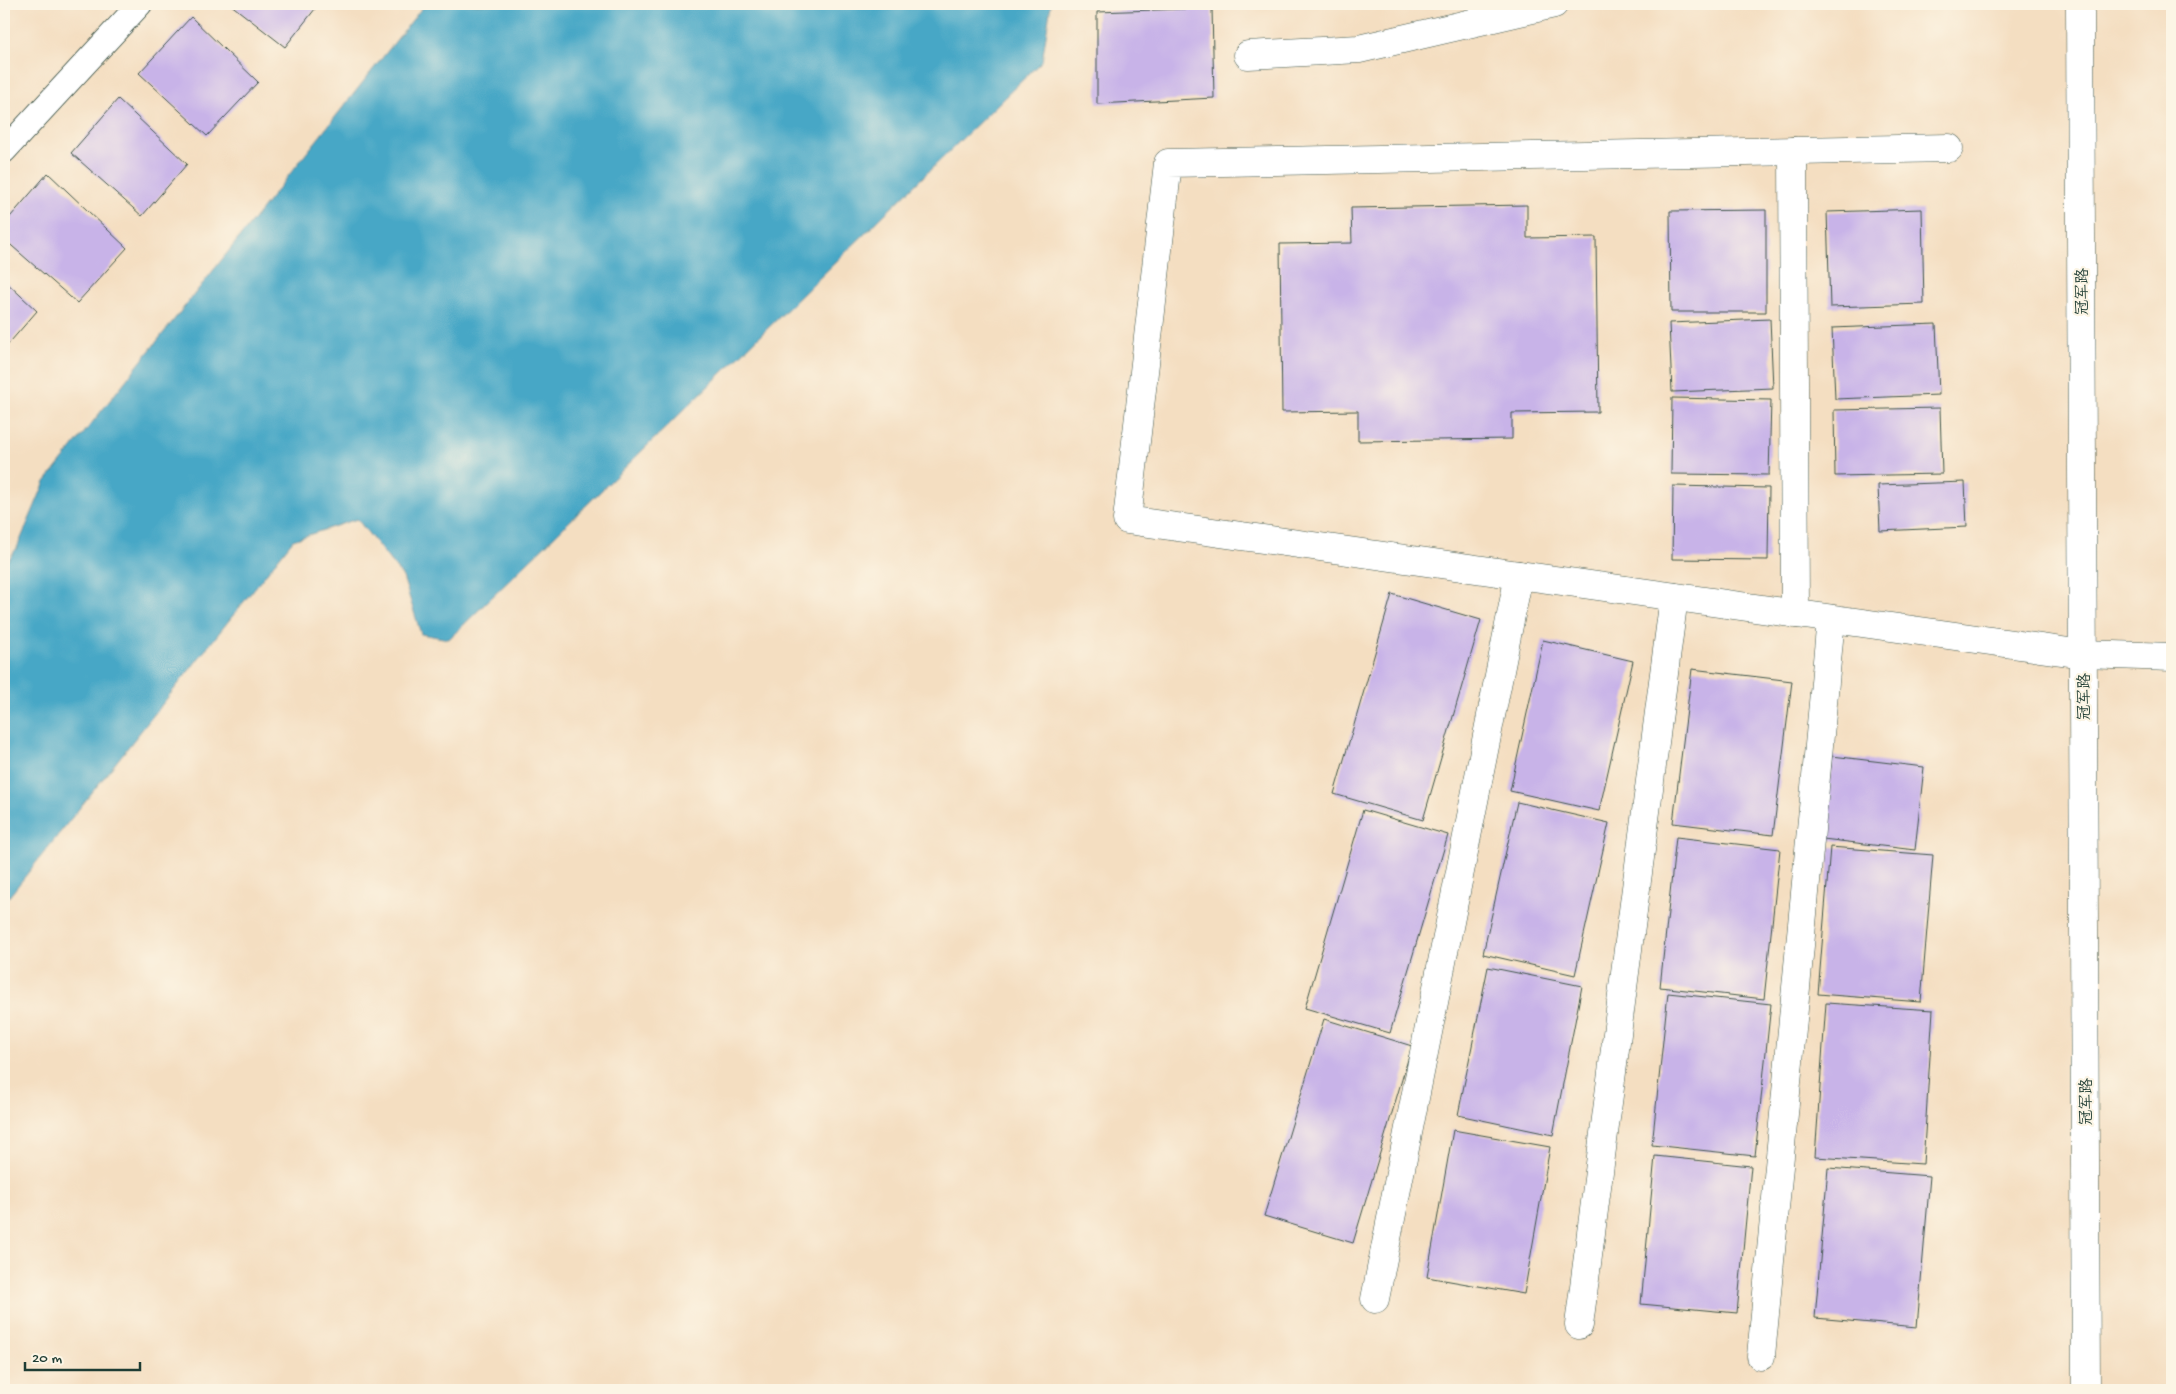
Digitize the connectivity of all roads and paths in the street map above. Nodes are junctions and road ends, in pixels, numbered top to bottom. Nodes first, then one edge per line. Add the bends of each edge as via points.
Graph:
1 (140, 4) edge
2 (1554, 4) edge
3 (2080, 4) edge
4 (1248, 55) dead end
5 (1949, 148) dead end
6 (4, 151) edge
7 (1793, 151) junction
8 (1519, 575) junction
9 (1674, 597) junction
10 (1795, 614) junction
11 (1831, 619) junction
12 (2083, 654) junction
13 (2172, 657) edge
14 (1375, 1299) dead end
15 (1579, 1325) dead end
16 (1761, 1356) dead end
17 (2086, 1390) edge

1 - 6 lane
2 - 4 street via 1359,49
3 - 12 street, 冠军路
5 - 7 street
7 - 8 street via 1168,163 1127,520
7 - 10 street
8 - 9 street
8 - 14 street
9 - 10 street
9 - 15 street
10 - 11 street
11 - 12 street
11 - 16 street
12 - 13 street
12 - 17 street, 冠军路

